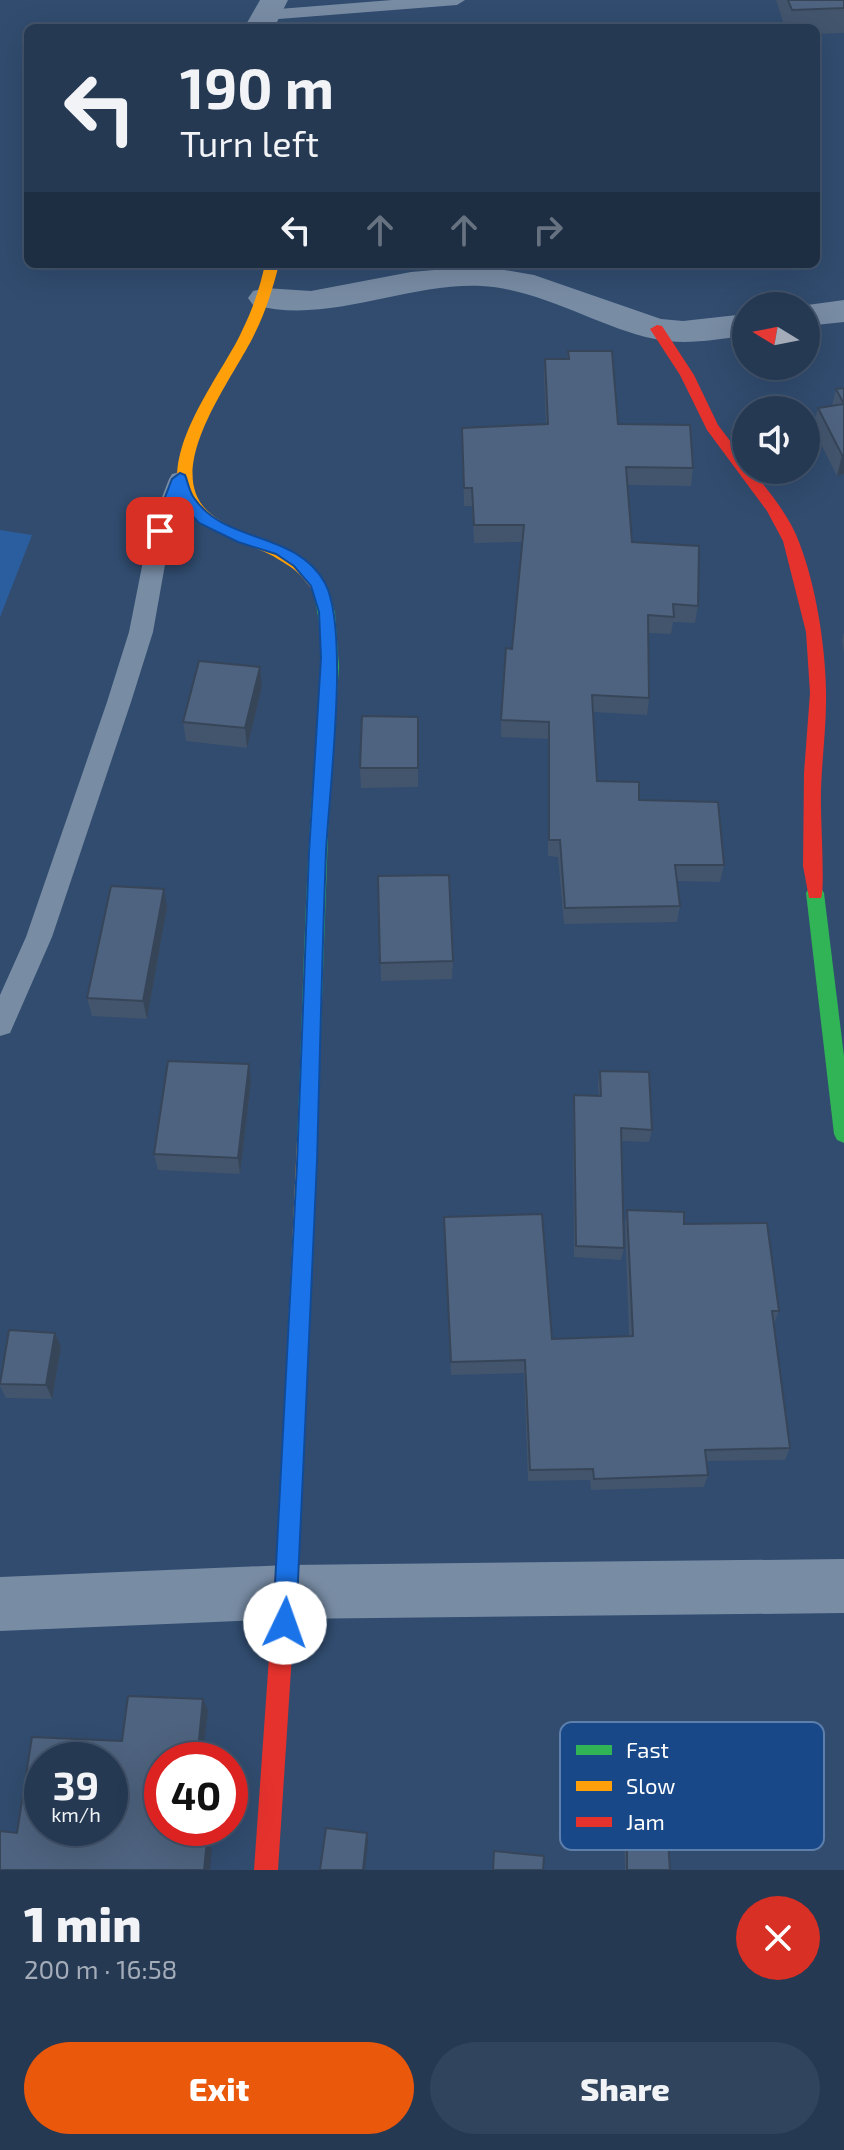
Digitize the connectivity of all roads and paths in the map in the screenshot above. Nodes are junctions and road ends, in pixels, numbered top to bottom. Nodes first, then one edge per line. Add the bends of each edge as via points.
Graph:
1 (457, 0) edge
2 (411, 2) edge
3 (266, 14) edge
4 (271, 268) edge
5 (265, 298) junction
6 (844, 311) edge
7 (820, 314) edge
8 (732, 327) edge
9 (657, 329) junction
10 (180, 479) junction
11 (0, 1025) edge
12 (844, 1134) edge
13 (844, 1586) edge
14 (287, 1592) junction
15 (0, 1604) edge
16 (266, 1870) edge

1 - 2 lane
2 - 3 lane
4 - 5 street
5 - 9 street via 311,302 411,282 481,276 522,282
5 - 10 street via 205,411
6 - 7 street
8 - 9 street
9 - 12 street via 712,427 773,508 791,541 814,632 818,693 812,866
10 - 11 lane via 160,531 141,632 119,702 39,937
10 - 14 street via 185,498 204,519 299,562 318,584 327,612
13 - 14 street
14 - 15 street
14 - 16 street

